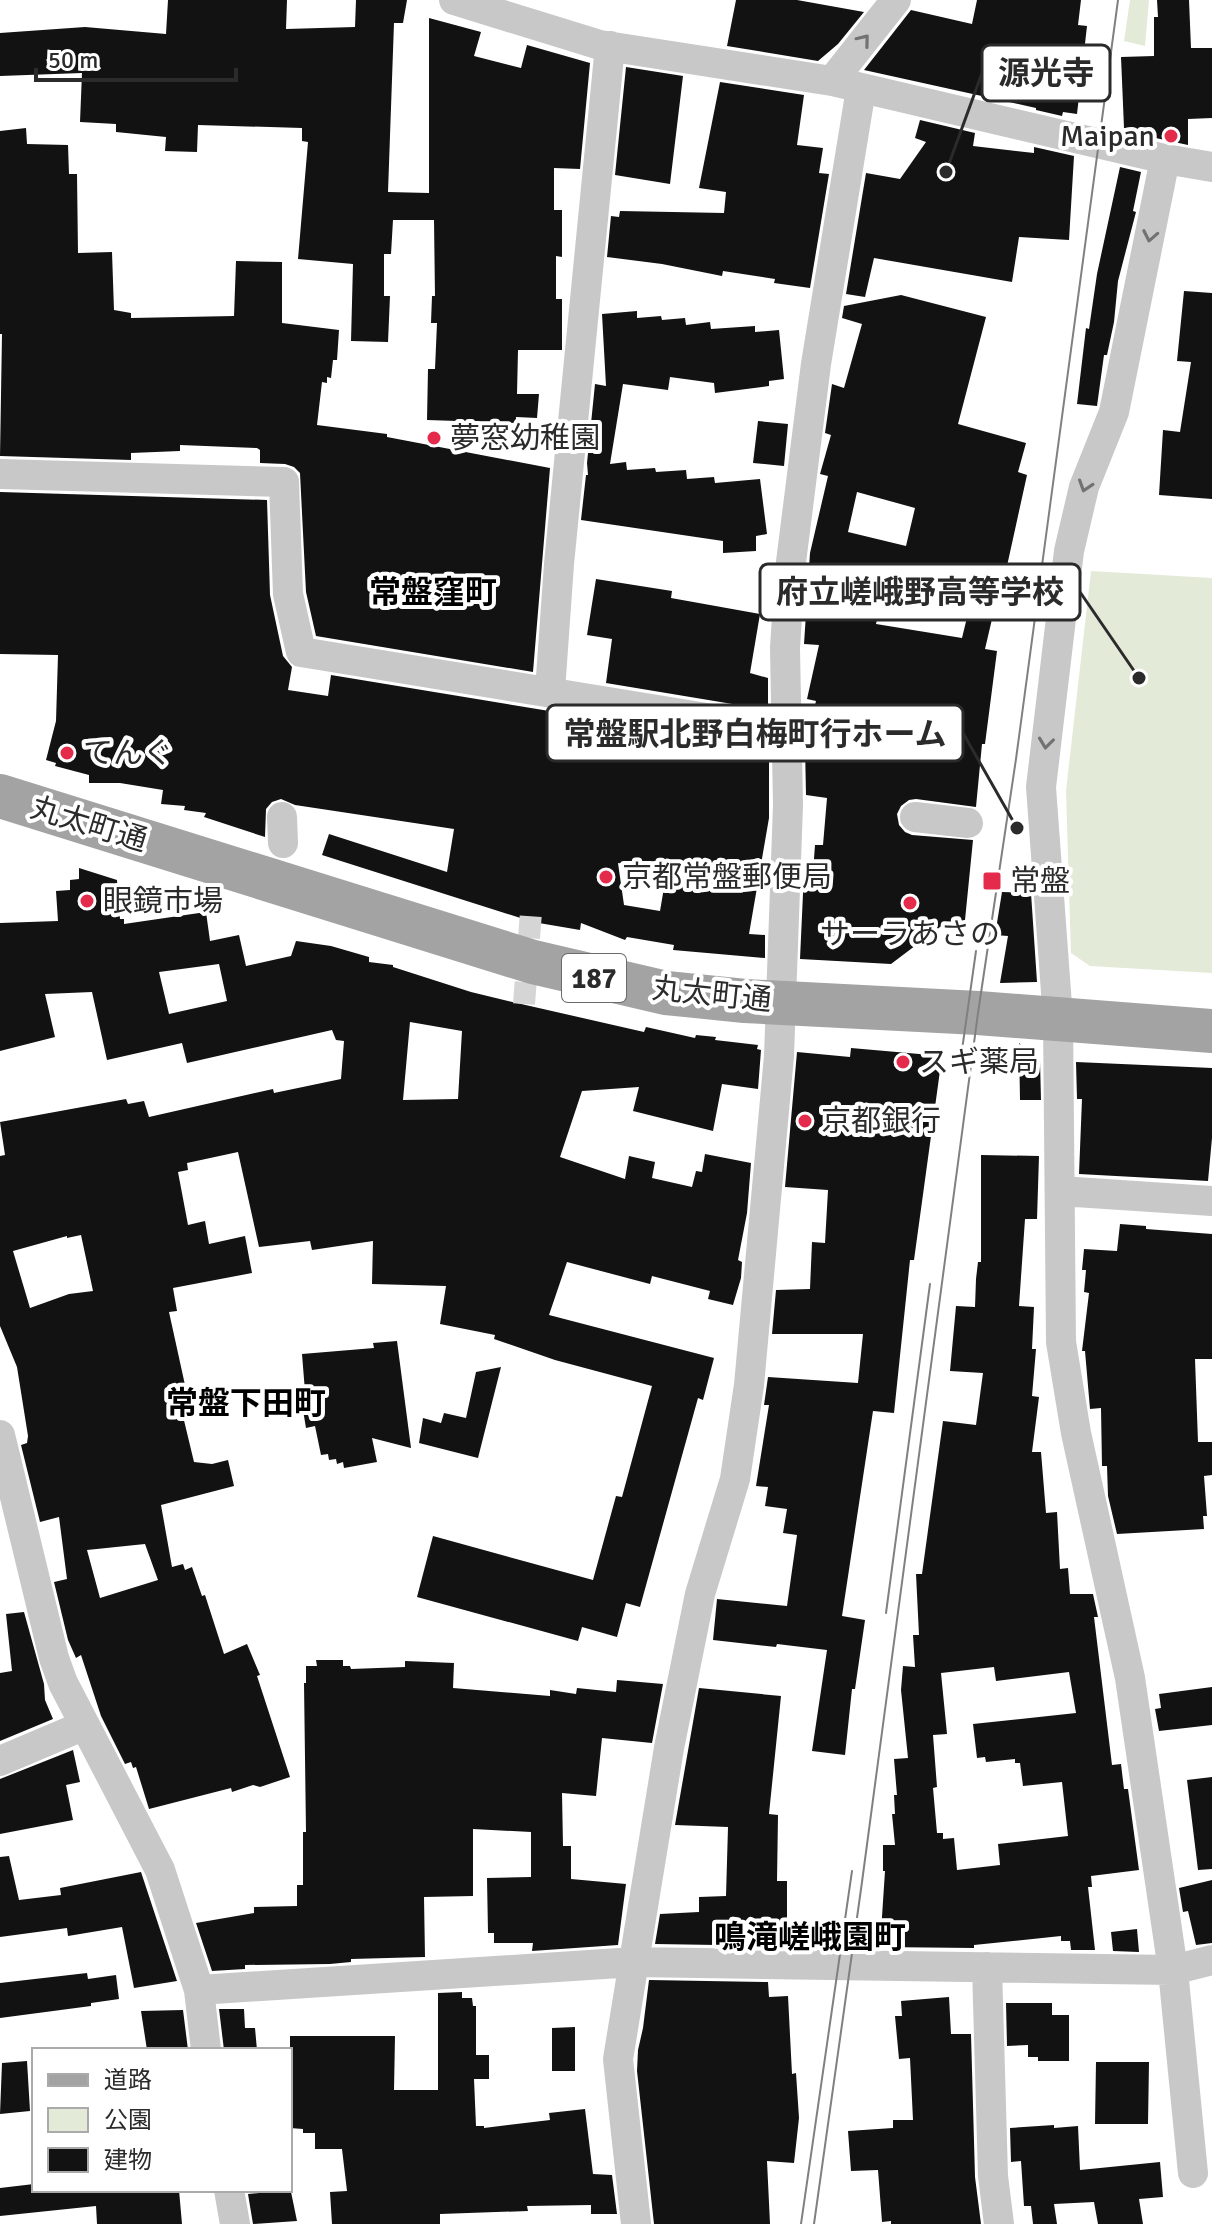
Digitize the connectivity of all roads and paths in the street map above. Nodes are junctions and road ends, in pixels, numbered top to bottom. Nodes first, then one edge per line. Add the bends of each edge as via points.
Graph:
1 (454, 0) edge
2 (896, 0) edge
3 (503, 8) edge
4 (610, 46) junction
5 (832, 81) junction
6 (861, 89) junction
7 (1165, 159) junction
8 (1212, 167) edge
9 (0, 474) edge
10 (550, 691) junction
11 (786, 731) junction
12 (0, 796) edge
13 (915, 817) dead end
14 (968, 823) dead end
15 (779, 1001) junction
16 (1058, 1019) junction
17 (1212, 1031) edge
18 (1060, 1191) junction
19 (1212, 1201) edge
20 (0, 1435) edge
21 (85, 1725) junction
22 (0, 1761) edge
23 (1212, 1960) edge
24 (635, 1962) junction
25 (987, 1967) junction
26 (1173, 1970) junction
27 (199, 1990) junction
28 (206, 2048) edge
29 (1193, 2173) dead end
30 (229, 2192) edge
31 (235, 2224) edge
32 (636, 2224) edge
33 (999, 2224) edge

1 - 3 street
5 -> 2 street
3 - 4 street
4 - 5 street
4 - 10 street
5 - 6 street
6 - 7 street
6 - 11 street via 816,364 790,570
7 - 8 street
7 -> 16 street via 1114,412 1084,487 1069,551 1041,787
9 - 10 street via 284,482 288,594 301,652
10 - 11 street
11 - 15 street
12 - 15 main road, 丸太町通 / 187 via 533,962 666,993
13 - 14 street
15 - 16 main road, 丸太町通 / 187
15 - 24 street via 779,1056 740,1447 700,1594
16 - 17 main road, 丸太町通 / 187
16 - 18 street
18 - 19 street
18 - 26 street via 1061,1342 1130,1678
20 - 21 street via 54,1658
21 - 22 street
21 - 27 street via 160,1870
23 - 26 street
24 - 25 street
24 - 27 street
24 - 32 street via 618,2059
25 - 26 street
25 - 33 street
26 - 29 street
27 - 28 street
30 - 31 street

